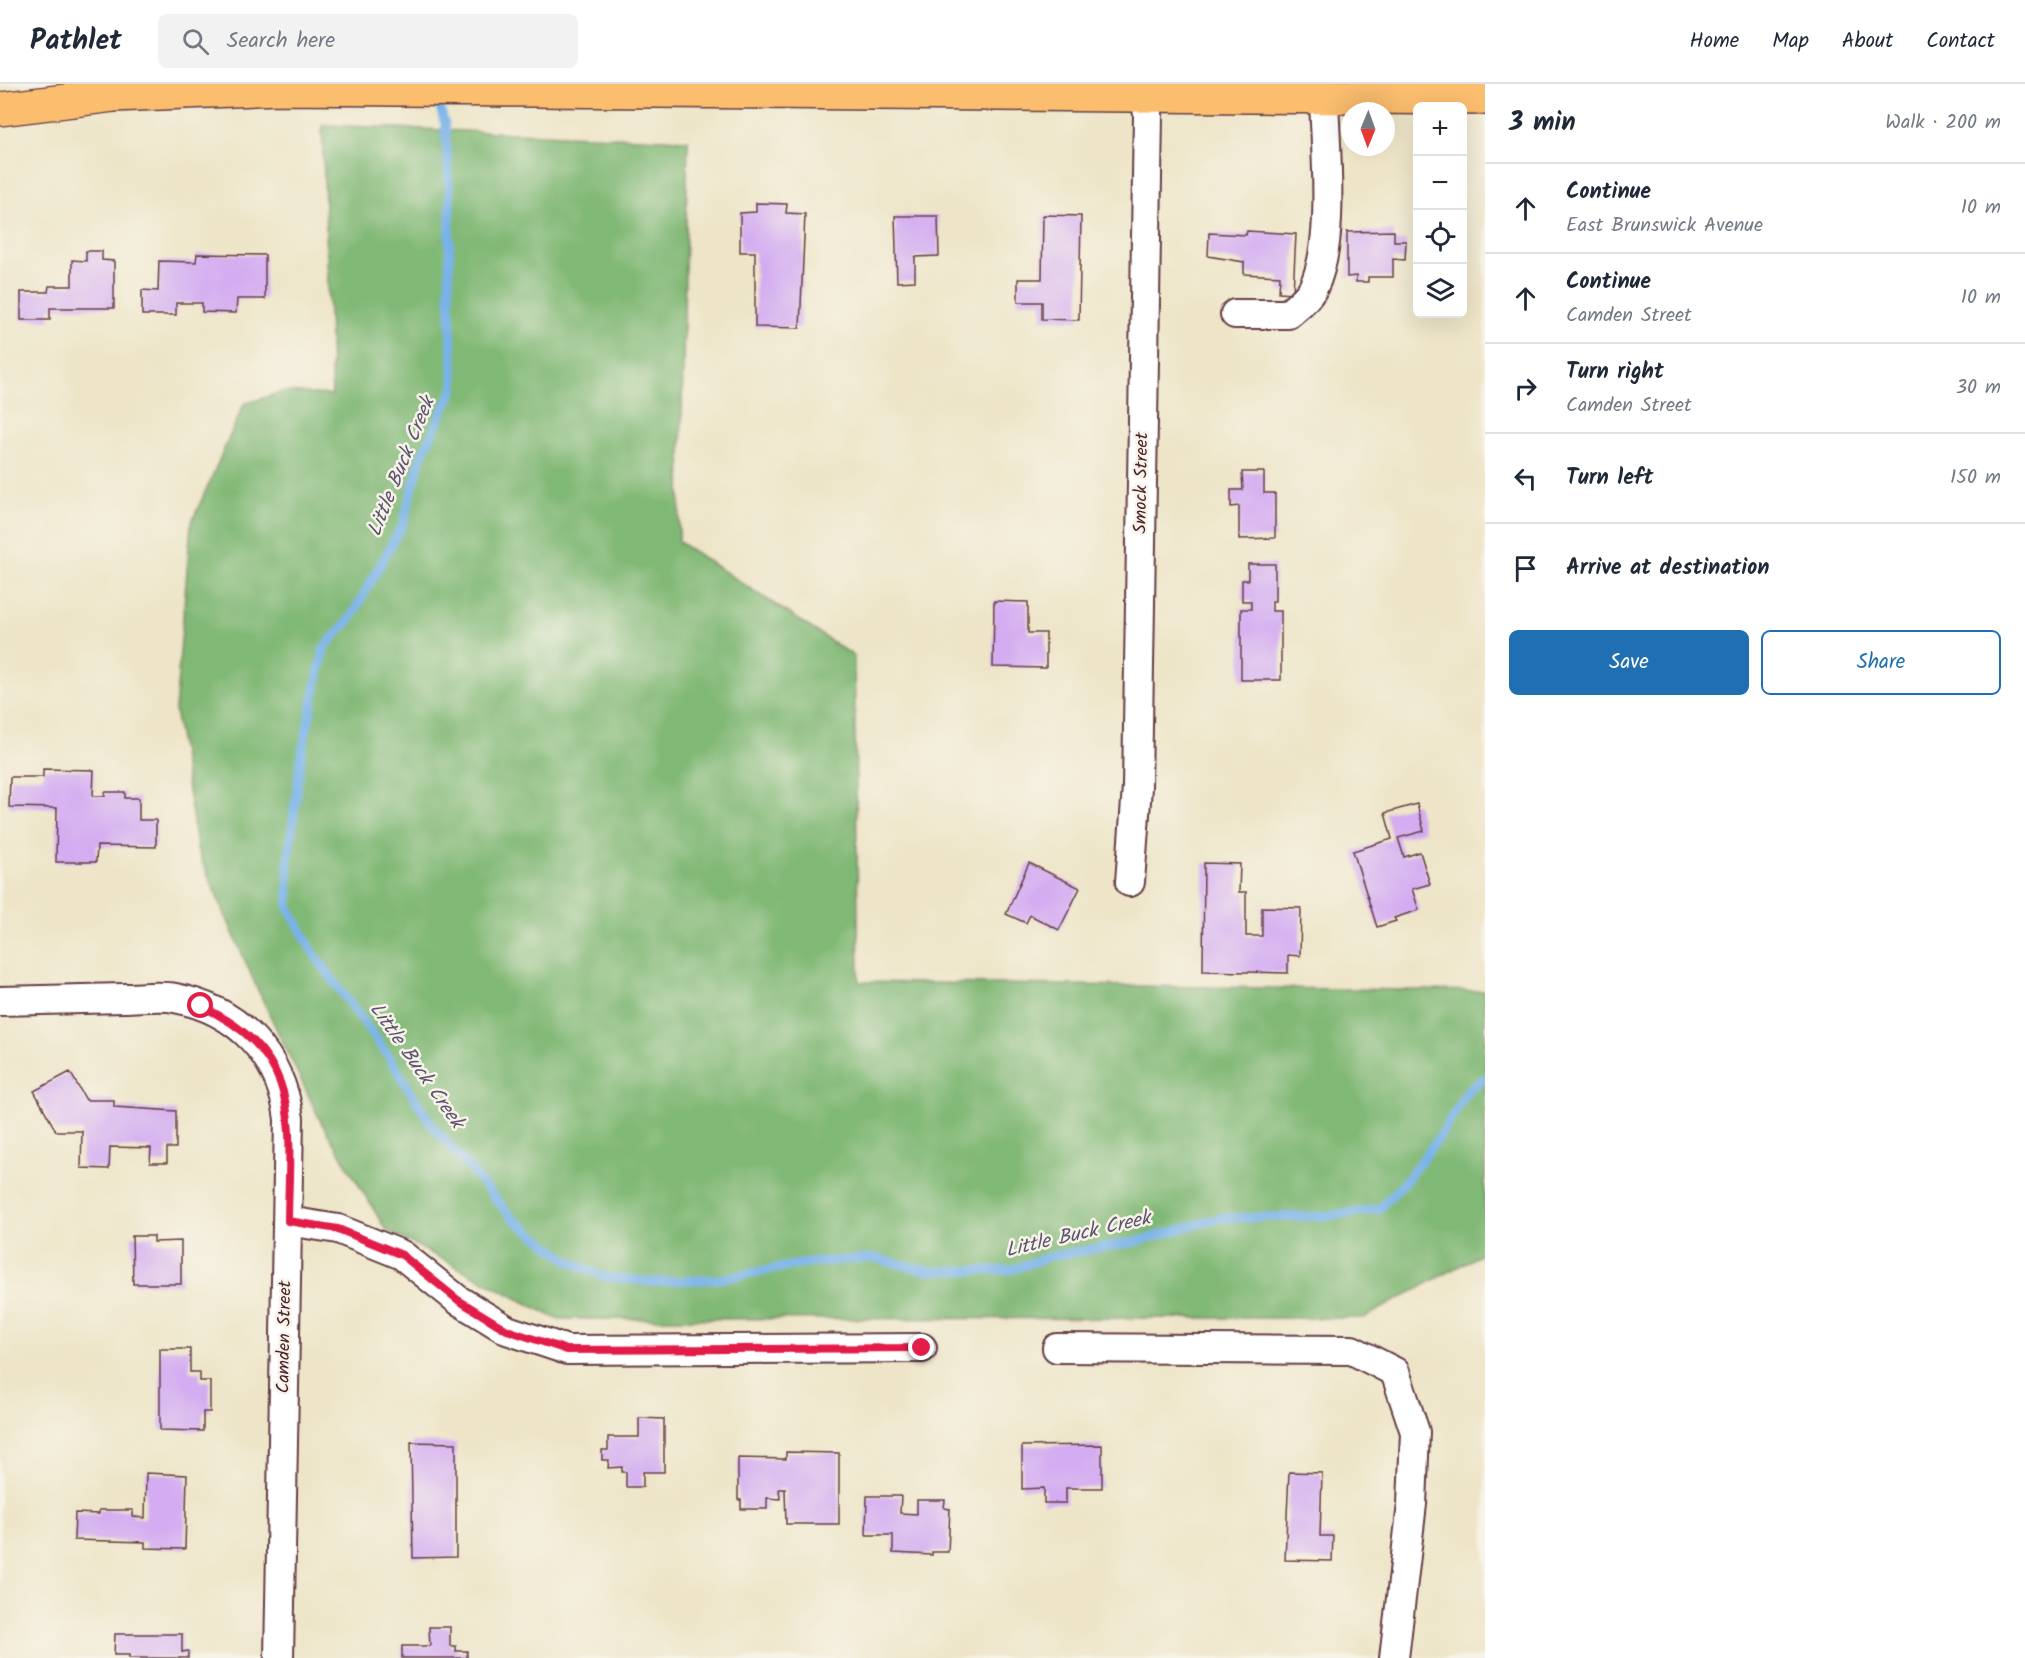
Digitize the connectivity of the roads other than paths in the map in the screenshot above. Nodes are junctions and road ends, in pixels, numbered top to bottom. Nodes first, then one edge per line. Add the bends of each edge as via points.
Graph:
1 (172, 88) edge
2 (1145, 90) edge
3 (1324, 96) junction
4 (1485, 98) edge
5 (0, 109) edge
6 (1235, 314) dead end
7 (1130, 882) dead end
8 (0, 1001) edge
9 (288, 1221) junction
10 (922, 1348) dead end
11 (1057, 1348) dead end
12 (279, 1658) edge
13 (1394, 1658) edge

1 - 2 main road
1 - 5 main road
2 - 3 main road
2 - 7 street, Smock Street via 1148,139 1137,788
3 - 4 main road
3 - 6 street via 1326,212 1321,268 1312,291 1288,314
8 - 9 street, Camden Street via 174,997 228,1019 267,1054 286,1095
9 - 10 street via 338,1229 402,1255 458,1300 507,1330 567,1350
9 - 12 street, Camden Street
11 - 13 street via 1352,1350 1395,1372 1415,1432 1412,1504

